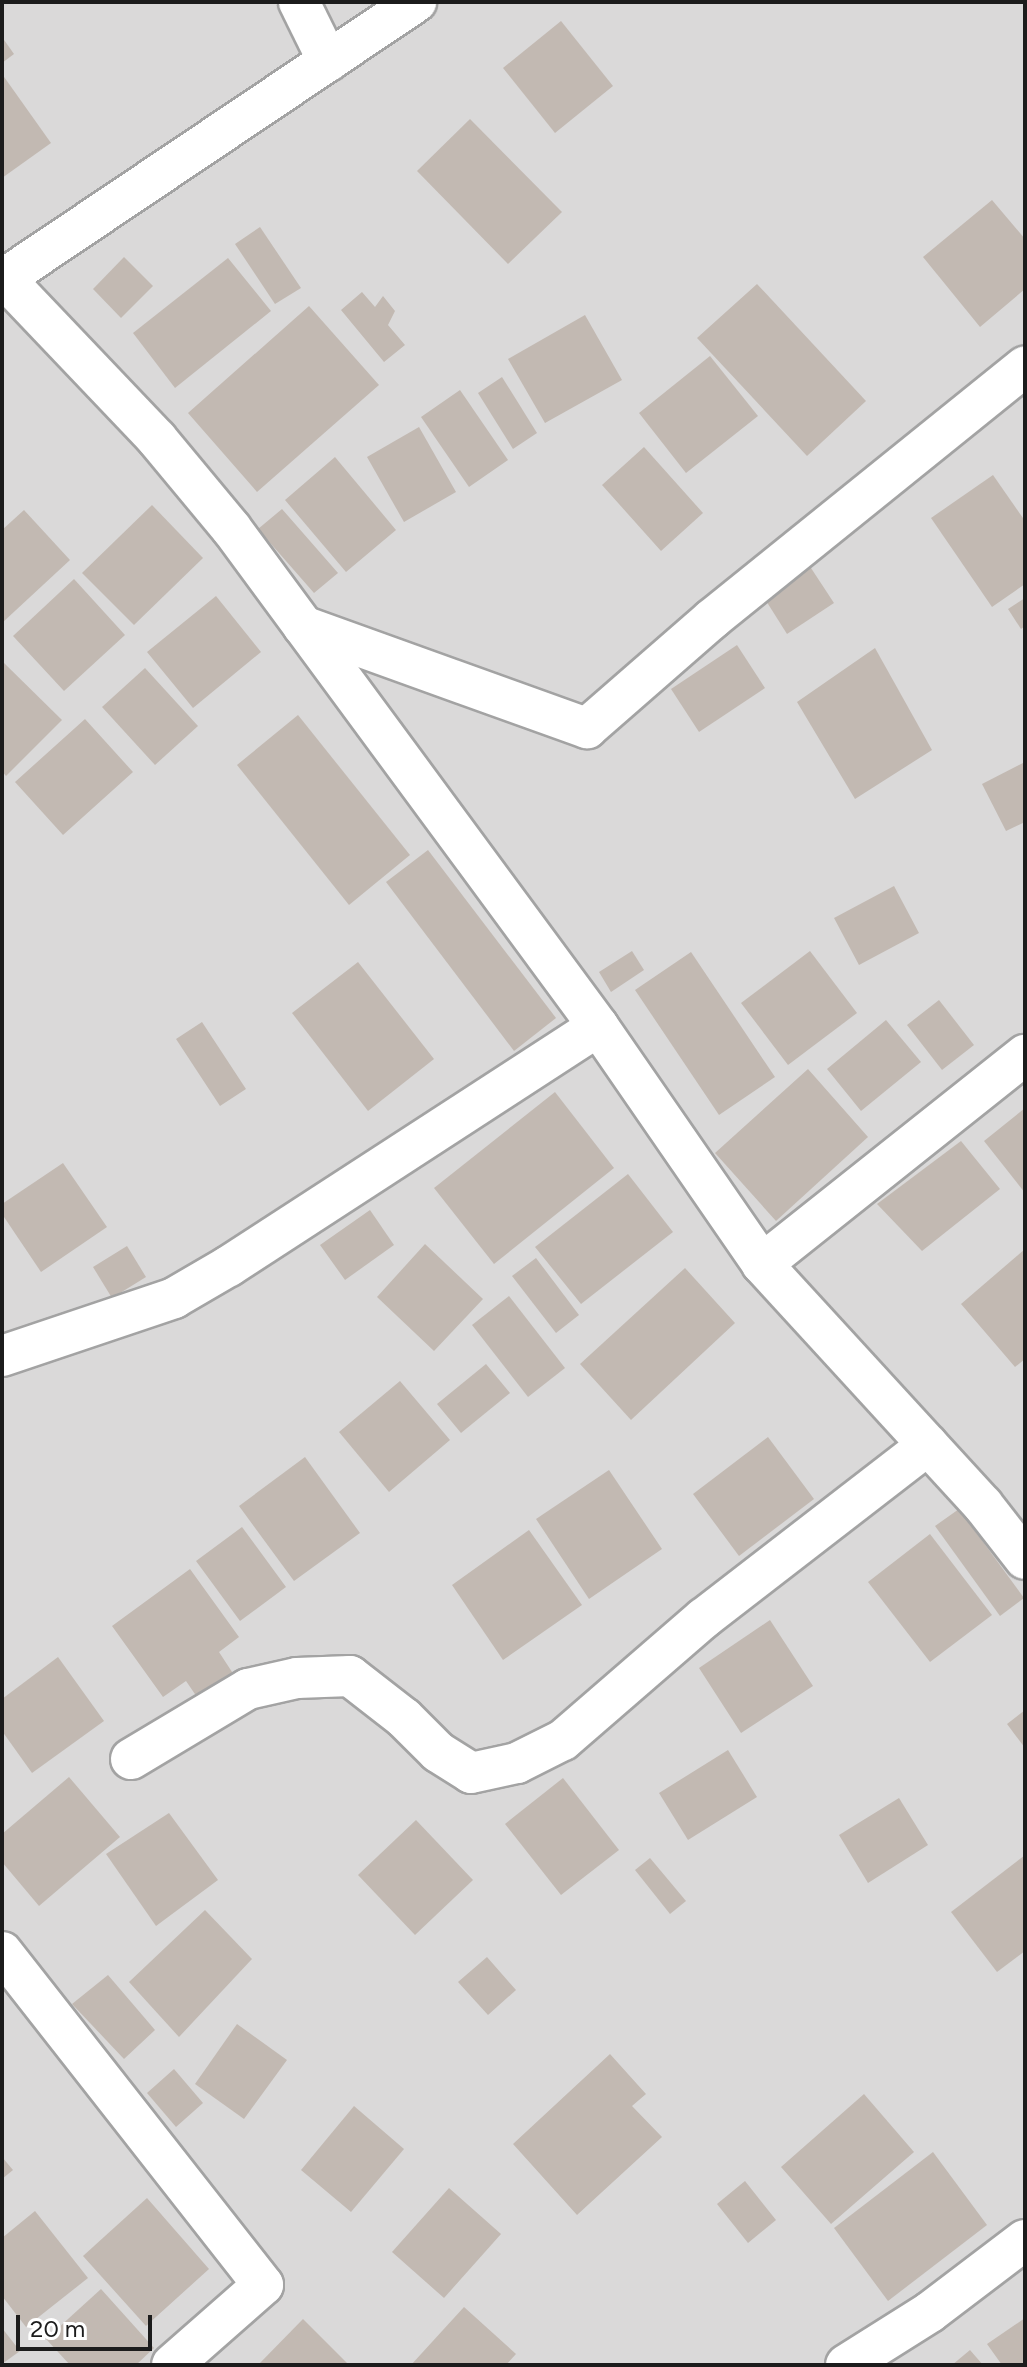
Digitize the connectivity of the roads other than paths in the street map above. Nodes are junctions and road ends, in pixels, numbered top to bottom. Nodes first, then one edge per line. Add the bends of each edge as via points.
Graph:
1 (299, 2) edge
2 (416, 2) edge
3 (328, 61) junction
4 (3, 278) edge
5 (1025, 366) edge
6 (303, 626) junction
7 (598, 1026) junction
8 (1025, 1055) edge
9 (762, 1264) junction
10 (2, 1356) edge
11 (928, 1445) junction
12 (1025, 1559) edge
13 (131, 1759) dead end
14 (2, 1952) edge
15 (1025, 2240) edge
16 (172, 2365) edge
17 (846, 2365) edge

1 - 3 street
2 - 3 street
3 - 4 street
4 - 6 street via 157,439
5 - 6 street via 712,619 587,728
6 - 7 street
7 - 9 street
7 - 10 street via 174,1298
8 - 9 street
9 - 11 street
11 - 12 street
11 - 13 street via 704,1618 563,1740 517,1763 471,1773 438,1752 350,1676 297,1678 248,1689
14 - 16 street via 263,2285
15 - 17 street via 930,2312

